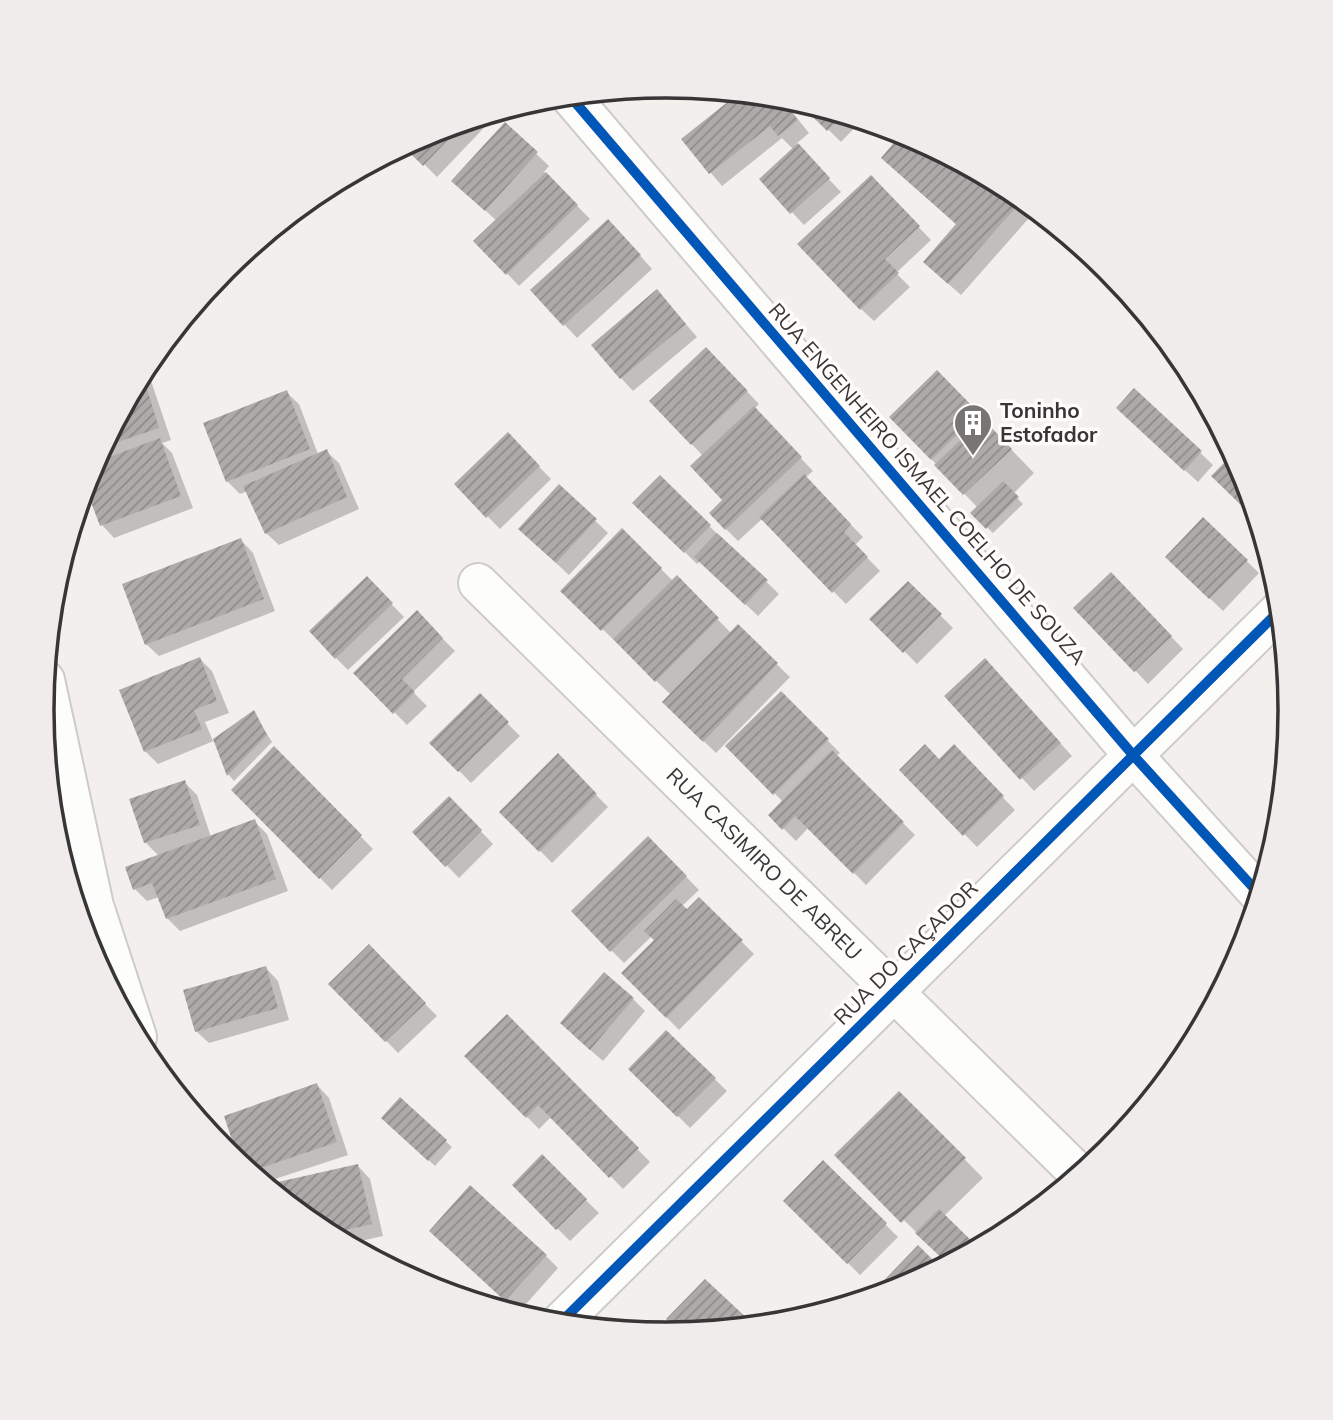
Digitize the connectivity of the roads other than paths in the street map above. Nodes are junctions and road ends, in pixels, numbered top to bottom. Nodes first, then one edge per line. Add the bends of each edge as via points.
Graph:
1 (583, 104) edge
2 (478, 583) dead end
3 (1272, 618) edge
4 (55, 725) edge
5 (1133, 755) junction
6 (1252, 887) edge
7 (120, 986) edge
8 (894, 992) junction
9 (1073, 1168) edge
10 (569, 1314) edge

1 - 5 street, RUA ENGENHEIRO ISMAEL COELHO DE SOUZA
2 - 8 street, RUA CASIMIRO DE ABREU
3 - 5 street, RUA DO CAÇADOR
4 - 7 street via 94,906
5 - 6 street, RUA ENGENHEIRO ISMAEL COELHO DE SOUZA
5 - 8 street, RUA DO CAÇADOR
8 - 9 street, RUA CASIMIRO DE ABREU
8 - 10 street, RUA DO CAÇADOR

